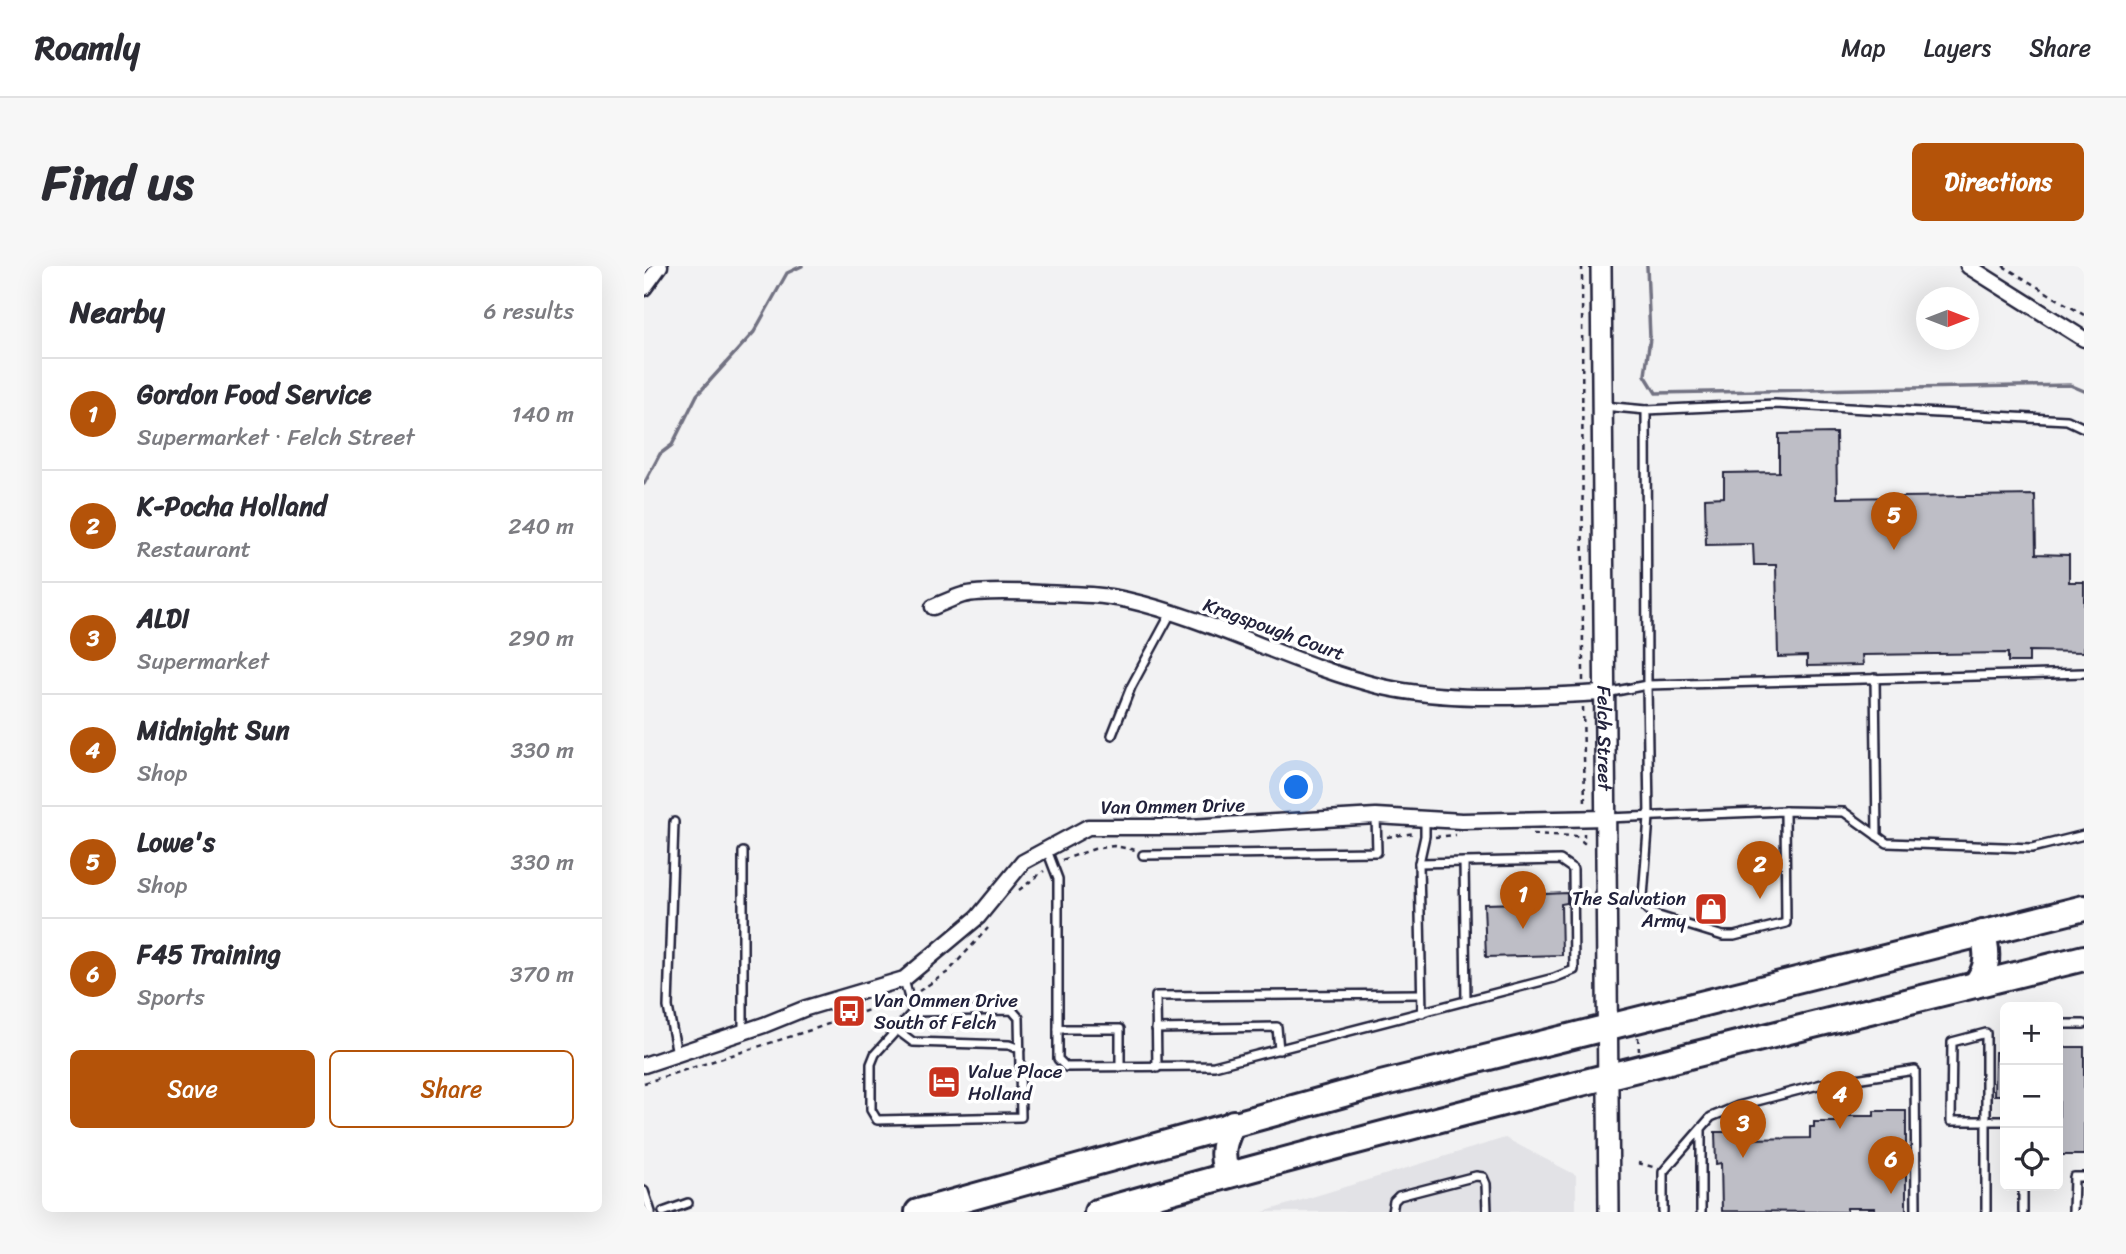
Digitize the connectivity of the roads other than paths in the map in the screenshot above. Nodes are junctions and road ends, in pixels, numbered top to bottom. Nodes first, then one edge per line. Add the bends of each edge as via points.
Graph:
1 (660, 266) edge
2 (1601, 266) edge
3 (1968, 266) edge
4 (644, 289) edge
5 (2084, 339) edge
6 (1602, 406) junction
7 (1646, 410) junction
8 (2084, 428) edge
9 (933, 607) dead end
10 (1171, 612) junction
11 (2084, 673) edge
12 (1875, 678) junction
13 (1647, 685) junction
14 (1605, 693) junction
15 (1112, 735) dead end
16 (1785, 811) junction
17 (1377, 816) junction
18 (1649, 817) junction
19 (1606, 818) junction
20 (1425, 820) junction
21 (674, 822) dead end
22 (2084, 835) edge
23 (1877, 836) junction
24 (1046, 849) junction
25 (743, 852) dead end
26 (1145, 853) road end
27 (1464, 862) junction
28 (1419, 863) junction
29 (2084, 908) edge
30 (1983, 933) junction
31 (2084, 958) edge
32 (904, 979) junction
33 (1975, 985) junction
34 (1421, 994) junction
35 (1466, 1002) junction
36 (913, 1012) junction
37 (1422, 1013) junction
38 (2063, 1024) edge
39 (2084, 1024) edge
40 (1608, 1026) junction
41 (1058, 1029) junction
42 (1156, 1029) junction
43 (897, 1030) junction
44 (743, 1031) junction
45 (1020, 1049) junction
46 (1279, 1050) junction
47 (677, 1054) junction
48 (644, 1063) edge
49 (1120, 1067) junction
50 (1157, 1068) junction
51 (1608, 1077) junction
52 (1986, 1121) junction
53 (2000, 1121) edge
54 (1233, 1123) junction
55 (1701, 1130) junction
56 (1227, 1175) junction
57 (2084, 1177) edge
58 (644, 1191) edge
59 (2023, 1191) edge
60 (688, 1203) dead end
61 (651, 1212) edge
62 (663, 1212) edge
63 (918, 1212) edge
64 (1097, 1212) edge
65 (1392, 1212) edge
66 (1487, 1212) edge
67 (1609, 1212) edge
68 (1663, 1212) edge
69 (1701, 1212) edge
70 (1916, 1212) edge
71 (1986, 1212) edge
72 (2022, 1212) edge
73 (2073, 1212) edge

1 - 4 street
2 - 6 street, Felch Street
3 - 5 street
6 - 7 lane
6 - 14 street, Felch Street
7 - 8 lane via 1775,404 2067,420
7 - 13 lane
9 - 10 street, Kragspough Court via 964,594 1022,592 1125,599
10 - 14 street, Kragspough Court via 1387,687 1483,697
10 - 15 lane via 1131,687
11 - 12 lane
12 - 13 lane
12 - 23 lane
13 - 14 lane
13 - 18 lane
14 - 19 street, Felch Street
16 - 18 lane
16 - 18 lane via 1786,923 1734,936 1652,914 1646,908
16 - 23 lane via 1844,812
17 - 20 street, Van Ommen Drive
17 - 24 street, Van Ommen Drive via 1189,827 1088,827
17 - 26 lane via 1377,852
18 - 19 lane
19 - 20 street, Van Ommen Drive
19 - 40 street, Felch Street
20 - 28 lane
21 - 47 lane via 668,1007
22 - 23 lane via 2032,848 1887,843
24 - 32 street, Van Ommen Drive via 1023,862 978,917
24 - 41 lane via 1058,879
25 - 44 lane
27 - 28 lane
27 - 35 lane
27 - 35 lane via 1560,860 1573,869 1574,970
28 - 34 lane
29 - 30 highway
30 - 33 highway via 1988,960
30 - 40 highway
31 - 33 highway
32 - 36 lane
32 - 44 street, Van Ommen Drive
33 - 51 highway
34 - 37 lane
34 - 42 lane via 1156,996
35 - 37 lane
36 - 43 lane
36 - 45 lane via 1012,1010 1019,1018
37 - 46 lane
38 - 39 lane
40 - 51 street, Felch Street
40 - 54 highway
41 - 49 lane via 1058,1059 1066,1067
41 - 49 lane via 1120,1029
42 - 46 lane via 1277,1027
42 - 50 lane
43 - 45 lane via 913,1042
43 - 45 lane via 871,1064 872,1110 877,1119 1021,1117
44 - 47 street, Van Ommen Drive
46 - 50 lane via 1214,1066
47 - 48 street, Van Ommen Drive
49 - 50 lane
51 - 56 highway
51 - 67 street, Felch Street
52 - 52 lane via 1986,1083 1986,1032 1952,1042 1951,1121
52 - 53 lane
52 - 71 lane
54 - 56 highway via 1222,1150
54 - 63 highway
55 - 68 lane via 1663,1172
55 - 69 lane
55 - 70 lane via 1711,1117 1738,1106 1822,1084 1915,1070
56 - 64 highway
57 - 73 lane via 2074,1177
58 - 61 lane
59 - 72 lane
60 - 62 lane
65 - 66 lane via 1399,1196 1476,1176 1483,1177 1486,1184

